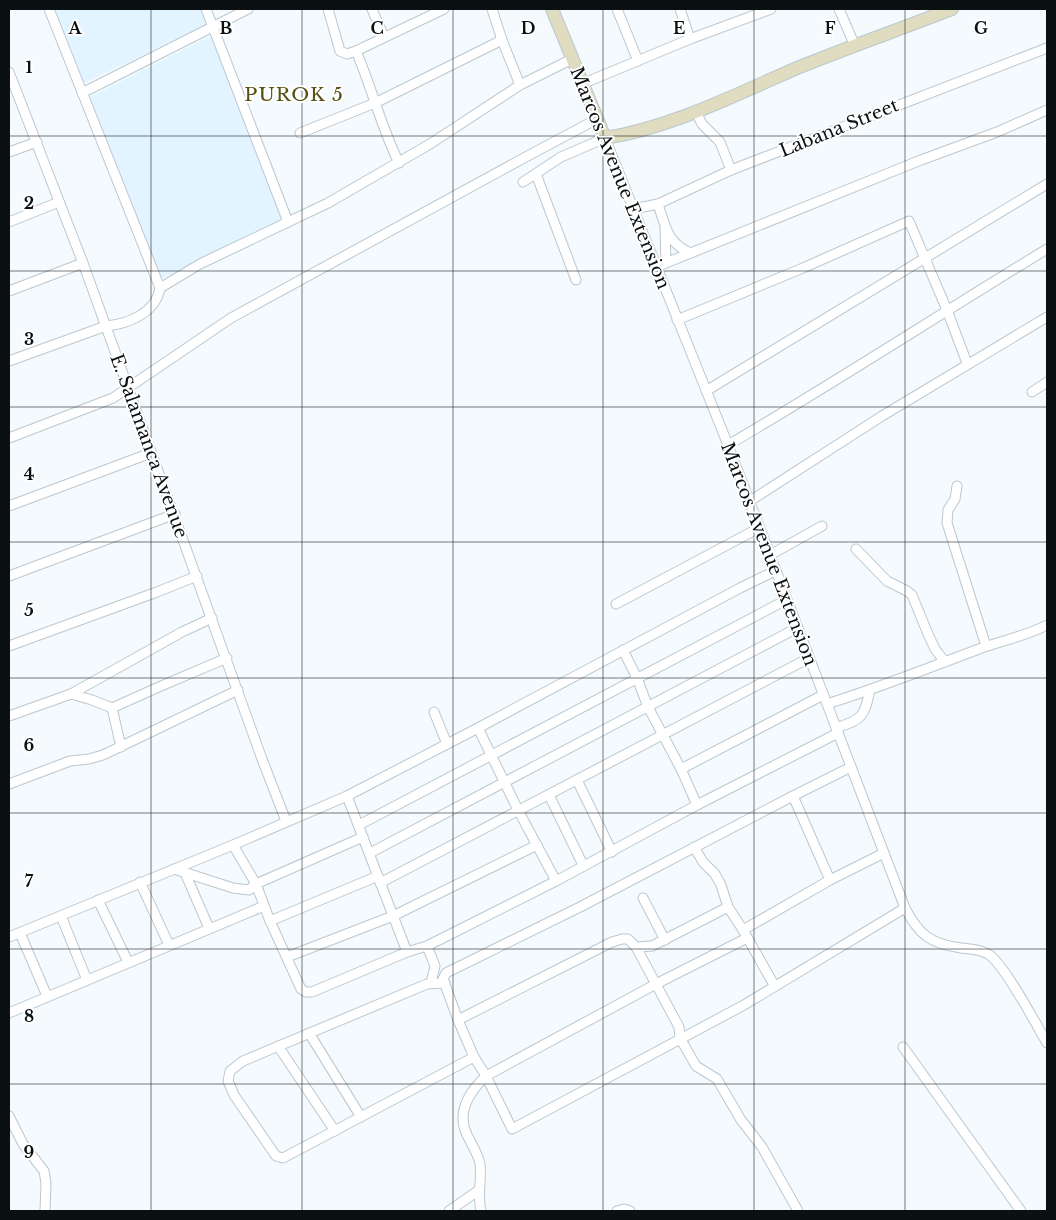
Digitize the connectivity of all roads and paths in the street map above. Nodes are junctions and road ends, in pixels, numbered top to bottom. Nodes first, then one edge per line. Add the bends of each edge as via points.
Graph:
1 (49, 9) edge
2 (206, 9) edge
3 (328, 9) edge
4 (372, 9) edge
5 (444, 9) edge
6 (492, 9) edge
7 (552, 9) edge
8 (617, 9) edge
9 (680, 9) edge
10 (771, 9) edge
11 (839, 9) edge
12 (244, 10) edge
13 (945, 10) edge
14 (213, 27) junction
15 (384, 37) junction
16 (690, 39) junction
17 (502, 40) junction
18 (855, 46) junction
19 (1047, 48) edge
20 (356, 51) junction
21 (572, 59) junction
22 (638, 60) junction
23 (9, 72) edge
24 (11, 84) edge
25 (582, 84) junction
26 (520, 85) junction
27 (82, 93) junction
28 (375, 103) junction
29 (1047, 110) edge
30 (696, 112) junction
31 (597, 119) junction
32 (300, 133) dead end
33 (605, 138) junction
34 (37, 142) junction
35 (9, 152) edge
36 (399, 163) junction
37 (731, 170) junction
38 (536, 174) junction
39 (523, 182) dead end
40 (1047, 184) edge
41 (59, 202) junction
42 (658, 204) junction
43 (633, 209) junction
44 (9, 222) edge
45 (288, 222) junction
46 (665, 226) junction
47 (1047, 249) edge
48 (691, 253) junction
49 (924, 258) junction
50 (666, 262) junction
51 (83, 263) junction
52 (656, 267) junction
53 (576, 280) dead end
54 (160, 288) junction
55 (9, 291) edge
56 (947, 310) junction
57 (1047, 317) edge
58 (677, 320) junction
59 (106, 326) junction
60 (9, 361) edge
61 (967, 363) junction
62 (1047, 382) edge
63 (129, 389) junction
64 (706, 391) junction
65 (1032, 392) dead end
66 (9, 438) edge
67 (728, 445) junction
68 (151, 453) junction
69 (957, 486) dead end
70 (750, 501) junction
71 (9, 506) edge
72 (175, 514) junction
73 (822, 526) dead end
74 (759, 528) junction
75 (856, 549) dead end
76 (770, 555) junction
77 (776, 571) junction
78 (9, 576) edge
79 (196, 576) junction
80 (786, 600) junction
81 (616, 604) dead end
82 (212, 618) junction
83 (1047, 625) edge
84 (797, 628) junction
85 (9, 646) edge
86 (986, 646) junction
87 (623, 650) junction
88 (227, 658) junction
89 (809, 658) junction
90 (945, 662) junction
91 (637, 678) junction
92 (238, 690) junction
93 (870, 690) junction
94 (71, 694) junction
95 (823, 695) junction
96 (827, 704) junction
97 (648, 707) junction
98 (112, 708) junction
99 (434, 712) dead end
100 (9, 716) edge
101 (478, 728) junction
102 (837, 731) junction
103 (662, 734) junction
104 (447, 744) junction
105 (121, 746) junction
106 (491, 755) junction
107 (851, 767) junction
108 (681, 769) junction
109 (577, 780) junction
110 (505, 783) junction
111 (9, 784) edge
112 (549, 795) junction
113 (348, 796) junction
114 (792, 796) junction
115 (697, 805) junction
116 (518, 810) junction
117 (286, 821) junction
118 (359, 825) junction
119 (363, 837) junction
120 (233, 845) junction
121 (537, 845) junction
122 (694, 847) junction
123 (612, 852) junction
124 (370, 853) junction
125 (884, 853) junction
126 (583, 866) junction
127 (174, 869) junction
128 (185, 872) junction
129 (379, 880) junction
130 (830, 880) junction
131 (556, 881) junction
132 (140, 882) junction
133 (256, 884) junction
134 (643, 898) dead end
135 (98, 900) junction
136 (264, 906) junction
137 (728, 907) junction
138 (905, 908) junction
139 (61, 916) junction
140 (393, 916) junction
141 (270, 921) junction
142 (209, 928) junction
143 (20, 932) junction
144 (745, 934) junction
145 (9, 937) edge
146 (665, 940) junction
147 (169, 945) junction
148 (427, 946) junction
149 (652, 946) junction
150 (636, 947) junction
151 (407, 952) junction
152 (286, 958) junction
153 (644, 961) junction
154 (128, 962) junction
155 (87, 980) junction
156 (431, 983) junction
157 (445, 983) junction
158 (656, 984) junction
159 (774, 985) junction
160 (47, 996) junction
161 (10, 1010) edge
162 (458, 1020) junction
163 (679, 1027) junction
164 (691, 1032) junction
165 (309, 1033) junction
166 (680, 1038) junction
167 (1047, 1043) edge
168 (278, 1046) junction
169 (903, 1047) dead end
170 (474, 1057) junction
171 (486, 1076) junction
172 (9, 1116) edge
173 (361, 1116) junction
174 (335, 1131) junction
175 (479, 1190) junction
176 (45, 1211) edge
177 (449, 1211) edge
178 (481, 1211) edge
179 (617, 1211) edge
180 (630, 1211) edge
181 (798, 1211) edge
182 (1021, 1211) edge

1 - 27 street
2 - 14 street
3 - 20 street via 340,51 347,54
4 - 15 street
5 - 15 street
6 - 17 street
7 - 21 street, Marcos Avenue Extension
8 - 22 street
9 - 16 street
10 - 16 street
11 - 18 street
12 - 14 street
13 - 18 street
14 - 27 street
14 - 45 street
15 - 20 street
16 - 22 street
17 - 26 street
17 - 28 street
18 - 30 street
19 - 37 street, Labana Street
20 - 28 street
21 - 25 street, Marcos Avenue Extension
21 - 26 street
22 - 25 street
23 - 24 street, E. Salamanca Avenue
24 - 34 street, E. Salamanca Avenue
25 - 31 street, Marcos Avenue Extension
26 - 36 street
27 - 54 street
28 - 32 street
28 - 36 street
29 - 48 street
30 - 33 street via 632,133
30 - 37 street via 702,124 720,142
31 - 33 street, Marcos Avenue Extension
31 - 63 street via 230,318
33 - 38 street via 561,157
33 - 43 street, Marcos Avenue Extension
34 - 35 street
34 - 41 street, E. Salamanca Avenue
36 - 45 street
37 - 42 street, Labana Street
38 - 39 street
38 - 53 street
40 - 49 street
41 - 44 street
41 - 51 street, E. Salamanca Avenue
42 - 43 street, Labana Street
42 - 46 street
43 - 52 street, Marcos Avenue Extension
45 - 54 street via 200,264
46 - 48 street via 676,246
46 - 50 street
47 - 56 street
48 - 50 street
49 - 56 street
49 - 58 street via 909,221
49 - 64 street
50 - 52 street
51 - 55 street
51 - 59 street, E. Salamanca Avenue
52 - 58 street, Marcos Avenue Extension
54 - 59 street via 153,303 139,317
56 - 61 street
56 - 67 street via 811,397
57 - 61 street
58 - 64 street, Marcos Avenue Extension
59 - 60 street
59 - 63 street, E. Salamanca Avenue
61 - 70 street
62 - 65 street
63 - 66 street via 103,403
63 - 68 street, E. Salamanca Avenue
64 - 67 street, Marcos Avenue Extension
67 - 70 street, Marcos Avenue Extension
68 - 71 street
68 - 72 street, E. Salamanca Avenue
69 - 86 street via 947,523
70 - 74 street, Marcos Avenue Extension
72 - 78 street
72 - 79 street, E. Salamanca Avenue
73 - 76 street
74 - 76 street, Marcos Avenue Extension
74 - 81 street
75 - 90 street via 887,581 912,595 935,649
76 - 77 street, Marcos Avenue Extension
77 - 80 street, Marcos Avenue Extension
77 - 87 street
79 - 82 street, E. Salamanca Avenue
79 - 85 street
80 - 84 street, Marcos Avenue Extension
80 - 91 street
82 - 88 street, E. Salamanca Avenue
82 - 94 street
83 - 86 street
84 - 89 street, Marcos Avenue Extension
84 - 97 street
86 - 90 street
87 - 91 street
87 - 101 street
88 - 92 street, E. Salamanca Avenue
88 - 98 street
89 - 95 street, Marcos Avenue Extension
89 - 103 street
90 - 93 street
91 - 97 street
91 - 106 street
92 - 105 street
92 - 117 street, E. Salamanca Avenue
93 - 96 street
93 - 102 street via 865,712
94 - 98 street
94 - 100 street
95 - 96 street, Marcos Avenue Extension
95 - 108 street
96 - 102 street, Marcos Avenue Extension
97 - 103 street
97 - 110 street
98 - 105 street
99 - 104 street
101 - 104 street
101 - 106 street
102 - 107 street, Marcos Avenue Extension
102 - 115 street
103 - 108 street
103 - 109 street
104 - 113 street
105 - 111 street via 96,757 60,764
106 - 110 street
106 - 118 street
107 - 114 street
107 - 125 street, Marcos Avenue Extension
108 - 115 street
109 - 112 street
109 - 123 street
110 - 116 street
110 - 124 street
112 - 116 street
112 - 126 street
113 - 117 street
113 - 118 street
114 - 122 street
114 - 130 street
115 - 123 street
116 - 121 street
116 - 129 street
117 - 120 street
118 - 119 street
119 - 124 street
119 - 133 street
120 - 127 street
120 - 133 street
121 - 131 street
121 - 140 street
122 - 137 street via 715,874
122 - 157 street via 446,973
123 - 126 street
124 - 129 street
125 - 130 street
125 - 138 street, Marcos Avenue Extension
126 - 131 street
127 - 128 street
127 - 132 street
128 - 133 street via 233,888 249,890
128 - 142 street
129 - 140 street
129 - 141 street
130 - 144 street
131 - 148 street
132 - 135 street
132 - 147 street
133 - 136 street
134 - 146 street
135 - 139 street
135 - 154 street
136 - 141 street
136 - 142 street
137 - 144 street
137 - 146 street
138 - 159 street
138 - 167 street, Marcos Avenue Extension via 915,926 932,940 983,952 994,958
139 - 143 street
139 - 155 street
140 - 151 street
140 - 152 street
141 - 152 street
142 - 147 street
143 - 145 street
143 - 160 street
144 - 158 street
144 - 159 street
146 - 149 street
147 - 154 street
148 - 151 street
148 - 156 street via 435,966
149 - 150 street
149 - 153 street
150 - 153 street
150 - 162 street via 628,939 618,940
151 - 152 street via 310,992 301,989
153 - 158 street
154 - 155 street
155 - 160 street
156 - 157 street
156 - 165 street
157 - 162 street
158 - 163 street
158 - 171 street
159 - 164 street via 744,1005
160 - 161 street
162 - 170 street
163 - 164 street
163 - 166 street
164 - 166 street
165 - 168 street
165 - 173 street
166 - 171 street via 512,1129
166 - 181 street via 696,1066 717,1079 741,1120 762,1147
168 - 174 street
168 - 174 street via 243,1061 227,1075 234,1095 248,1116 279,1158 287,1157
169 - 182 street
170 - 171 street
170 - 173 street
171 - 175 street via 470,1092 463,1117 466,1134 479,1162
172 - 176 street via 23,1144 44,1171
173 - 174 street
175 - 177 street
175 - 178 street
179 - 180 street

